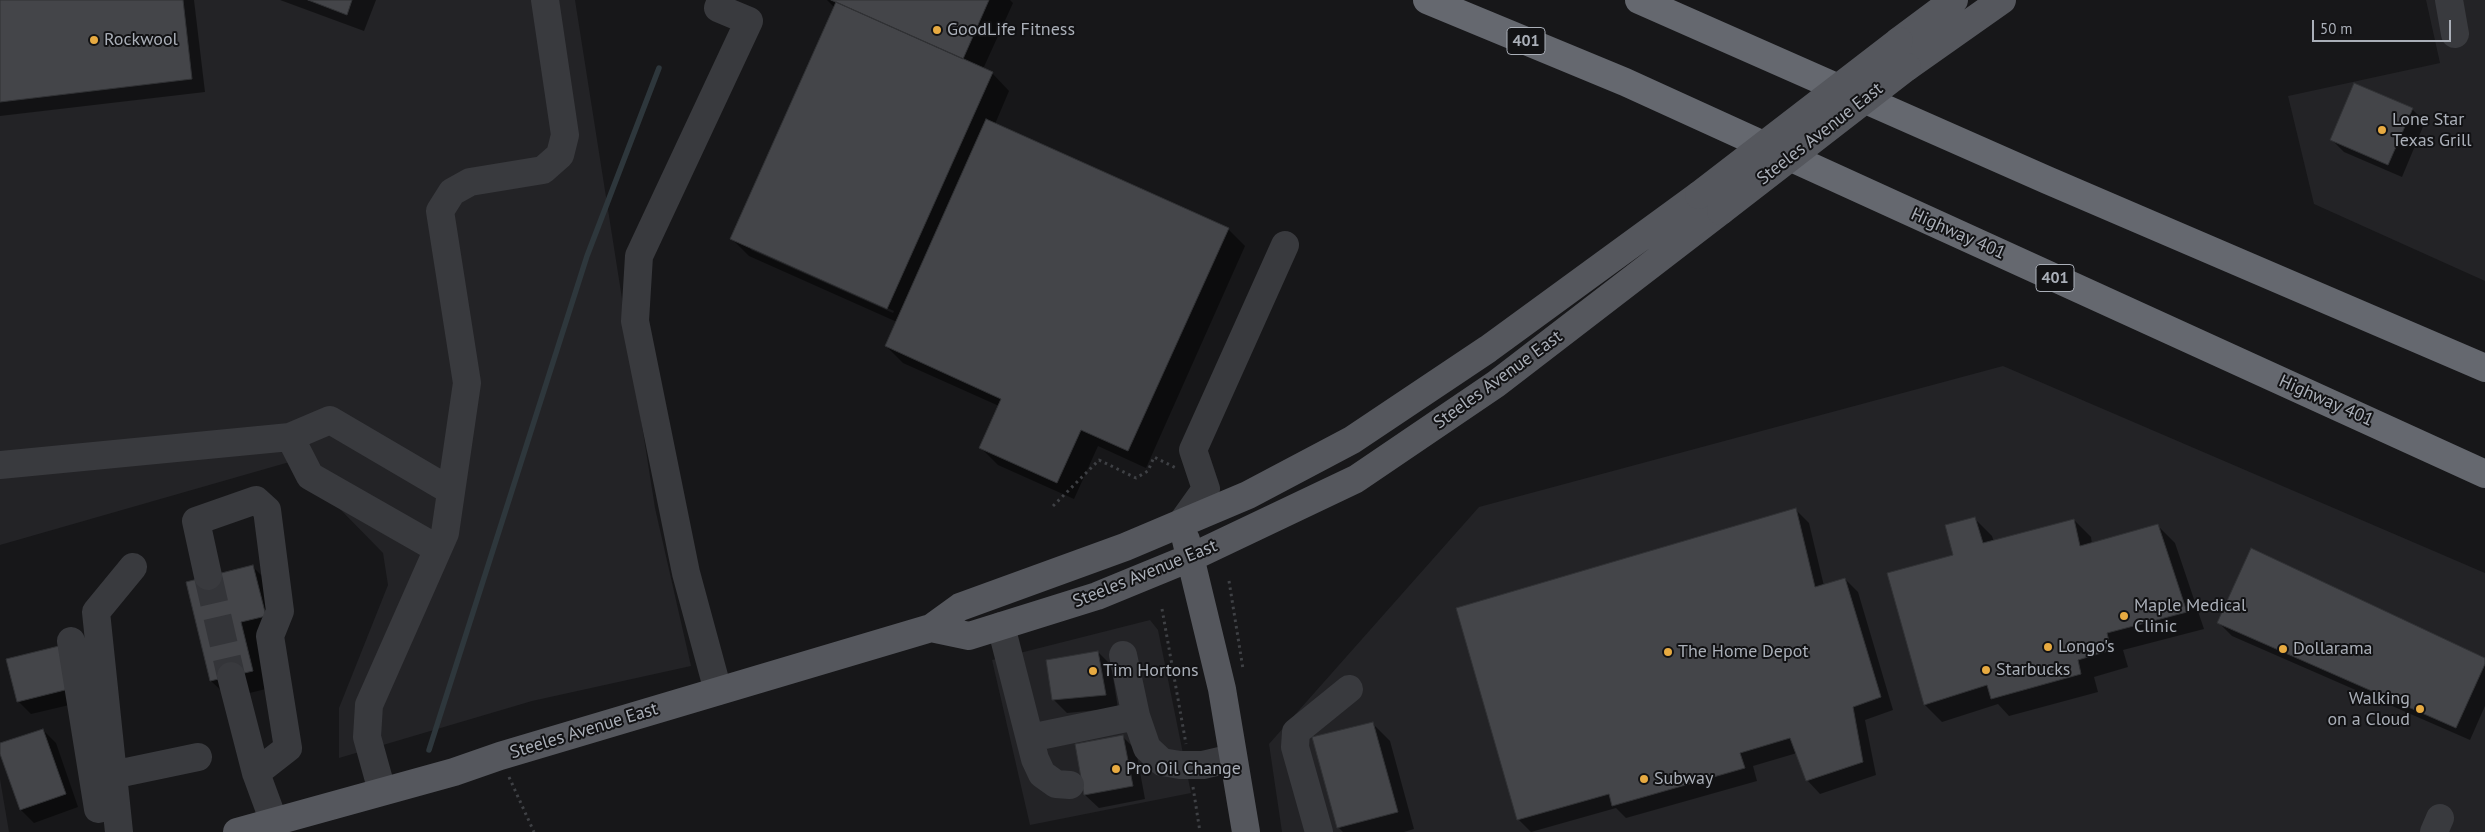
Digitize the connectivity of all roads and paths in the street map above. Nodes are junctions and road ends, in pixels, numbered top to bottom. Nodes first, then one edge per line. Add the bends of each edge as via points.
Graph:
1 (545, 0) edge
2 (722, 0) edge
3 (1427, 0) edge
4 (1639, 0) edge
5 (1954, 0) edge
6 (2002, 0) edge
7 (2449, 0) edge
8 (2454, 34) dead end
9 (1285, 245) dead end
10 (2485, 368) edge
11 (290, 437) junction
12 (0, 464) edge
13 (2485, 474) edge
14 (1204, 482) junction
15 (451, 492) junction
16 (1052, 506) dead end
17 (1182, 524) junction
18 (438, 549) junction
19 (1192, 557) junction
20 (132, 567) dead end
21 (208, 576) tunnel mouth
22 (1162, 609) dead end
23 (1001, 626) junction
24 (931, 628) junction
25 (71, 641) dead end
26 (1123, 655) dead end
27 (231, 676) tunnel mouth
28 (1349, 689) dead end
29 (718, 691) junction
30 (1136, 716) junction
31 (1030, 738) junction
32 (500, 756) junction
33 (198, 757) dead end
34 (1233, 758) junction
35 (1189, 765) junction
36 (256, 773) junction
37 (112, 775) junction
38 (1070, 785) dead end
39 (382, 791) junction
40 (274, 822) junction
41 (112, 832) edge
42 (119, 832) edge
43 (237, 832) edge
44 (534, 832) edge
45 (1200, 832) edge
46 (1246, 832) edge
47 (1319, 832) edge

1 - 15 lane via 564,135 560,155 543,170 470,182 452,192 440,211 467,384
2 - 29 lane via 718,8 749,21 639,256 635,320 686,573
3 - 13 highway, Highway 401 / 401 via 1625,82
4 - 10 highway
5 - 17 main road, Steeles Avenue East, bridge via 1699,195 1488,349 1352,440 1248,495
6 - 19 main road, Steeles Avenue East, bridge via 1907,67 1496,384 1356,479
7 - 8 lane
9 - 14 lane via 1193,450
11 - 12 lane
11 - 15 lane via 330,420
11 - 18 lane via 310,476
14 - 16 path via 1154,458 1148,471 1136,478 1099,460
14 - 17 lane via 1206,489
15 - 18 lane via 445,533
17 - 19 main road
17 - 24 main road, Steeles Avenue East via 960,606
18 - 39 lane via 369,705 367,737
19 - 23 main road, Steeles Avenue East via 1097,596
19 - 34 main road via 1222,689
20 - 37 lane via 96,612
21 - 36 lane via 196,521 256,500 267,510 279,602 280,611 270,636 288,748
22 - 35 path
23 - 24 main road, Steeles Avenue East via 969,636
23 - 31 lane
24 - 29 main road, Steeles Avenue East
25 - 41 lane via 101,826
26 - 30 lane
27 - 36 lane
28 - 47 lane via 1296,732 1295,747
29 - 32 main road, Steeles Avenue East
30 - 31 lane
30 - 35 lane via 1147,748 1162,762
31 - 38 lane via 1034,759 1042,774 1056,784
32 - 39 main road, Steeles Avenue East
32 - 44 path
33 - 37 lane
34 - 35 lane
34 - 46 main road
35 - 45 path
36 - 40 lane
37 - 42 lane
39 - 40 main road, Steeles Avenue East
40 - 43 main road, Steeles Avenue East

